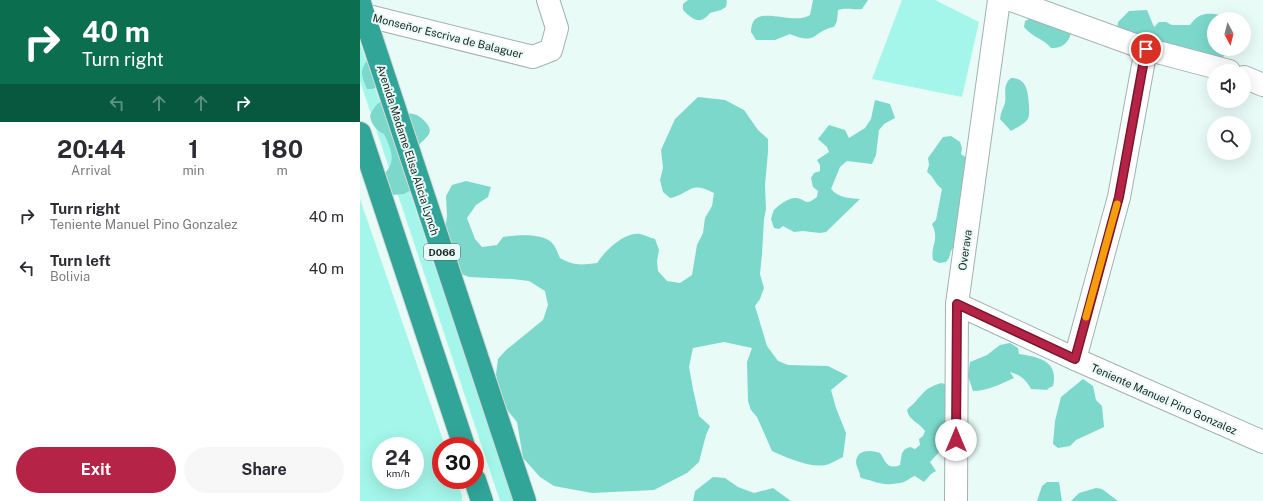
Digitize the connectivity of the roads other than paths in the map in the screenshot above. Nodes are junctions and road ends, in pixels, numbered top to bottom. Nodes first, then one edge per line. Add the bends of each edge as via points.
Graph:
1 (548, 0) edge
2 (999, 0) edge
3 (1011, 0) edge
4 (362, 9) edge
5 (1146, 49) junction
6 (1207, 65) edge
7 (1251, 80) edge
8 (1263, 85) edge
9 (360, 133) edge
10 (957, 304) junction
11 (1075, 359) junction
12 (461, 437) edge
13 (1263, 442) edge
14 (478, 489) edge
15 (482, 501) edge
16 (525, 501) edge
17 (956, 501) edge

1 - 4 street, Monseñor Escriva de Balaguer via 557,28 552,50 533,57
2 - 10 street, Overava
3 - 5 street
4 - 16 highway, Avenida Madame Elisa Alicia Lynch / D066
5 - 6 street
5 - 11 street via 1119,197
7 - 8 street
9 - 12 highway
10 - 11 street, Teniente Manuel Pino Gonzalez
10 - 17 street, Overava
11 - 13 street, Teniente Manuel Pino Gonzalez
14 - 15 highway

